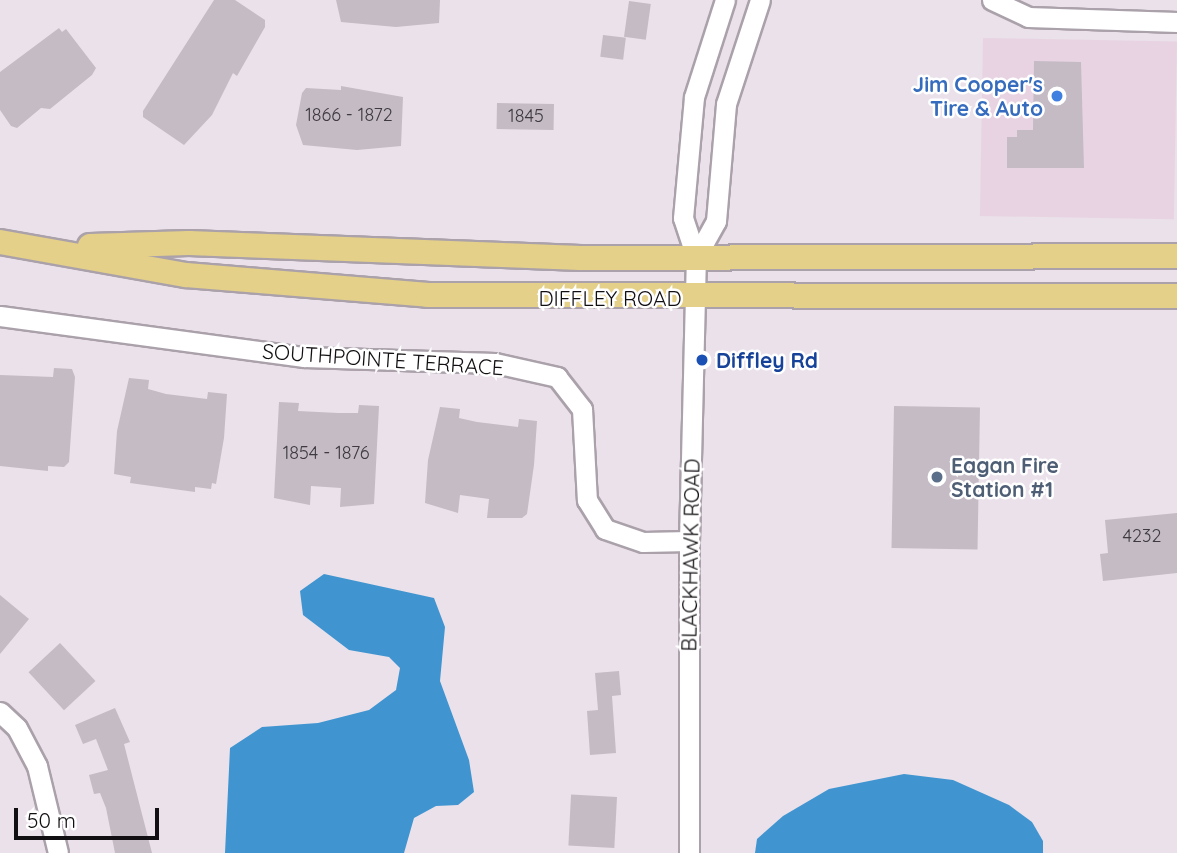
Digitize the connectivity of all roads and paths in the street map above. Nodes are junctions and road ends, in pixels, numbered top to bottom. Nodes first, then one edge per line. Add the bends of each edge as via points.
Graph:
1 (725, 0) edge
2 (760, 0) edge
3 (992, 0) edge
4 (1177, 22) edge
5 (0, 242) edge
6 (47, 247) junction
7 (1177, 256) edge
8 (696, 257) junction
9 (1177, 296) edge
10 (695, 298) junction
11 (0, 316) edge
12 (689, 541) junction
13 (0, 712) edge
14 (58, 853) edge
15 (689, 853) edge

1 - 8 street, BLACKHAWK ROAD via 703,59 688,146 683,218
2 - 8 street, BLACKHAWK ROAD via 726,104 716,221
3 - 4 street via 1028,16
5 - 6 main road, DIFFLEY ROAD
6 - 8 main road, DIFFLEY ROAD via 189,243 438,256
6 - 10 main road, DIFFLEY ROAD via 186,275 286,286 428,295
7 - 8 main road, DIFFLEY ROAD
8 - 10 street, BLACKHAWK ROAD
9 - 10 main road, DIFFLEY ROAD
10 - 12 street, BLACKHAWK ROAD
11 - 12 street, SOUTHPOINTE TERRACE via 304,358 495,363 557,377 582,409 587,500 605,529 643,542
12 - 15 street, BLACKHAWK ROAD
13 - 14 street via 18,728 37,766

